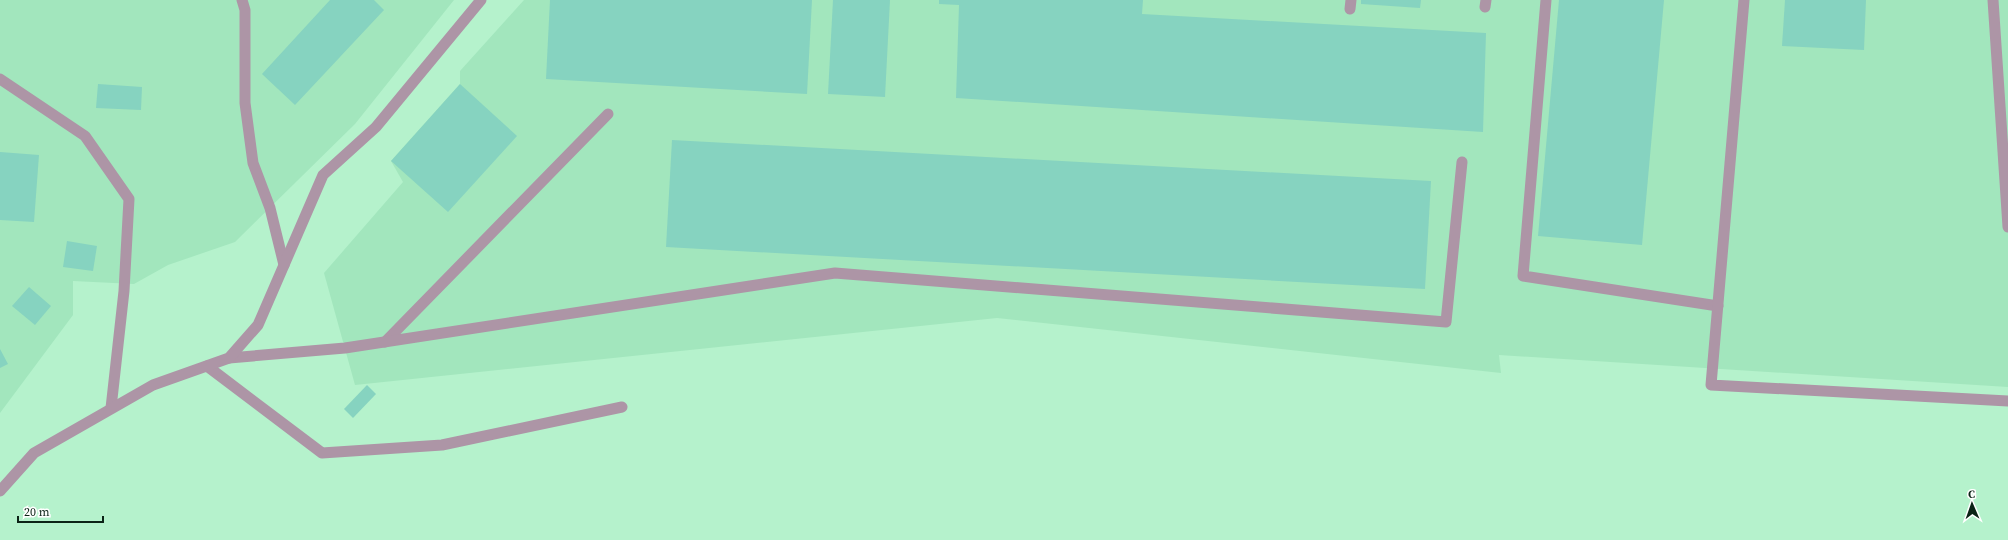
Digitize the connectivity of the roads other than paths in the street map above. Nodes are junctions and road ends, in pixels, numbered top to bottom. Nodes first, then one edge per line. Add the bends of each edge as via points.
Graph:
1 (242, 0) edge
2 (481, 0) edge
3 (1546, 0) edge
4 (1744, 0) edge
5 (1993, 0) edge
6 (0, 79) edge
7 (608, 114) dead end
8 (1462, 162) dead end
9 (2008, 227) edge
10 (284, 265) junction
11 (1718, 306) junction
12 (385, 342) junction
13 (229, 358) junction
14 (207, 366) junction
15 (2008, 401) edge
16 (622, 407) dead end
17 (111, 408) junction
18 (0, 491) edge

1 - 10 lane via 245,10 245,104 253,163 270,208
2 - 10 lane via 376,127 323,176
3 - 11 lane via 1523,276
4 - 11 lane
5 - 9 lane
6 - 17 lane via 85,136 129,199 124,291
7 - 12 lane
8 - 12 lane via 1446,322 835,273
10 - 13 lane via 258,325
11 - 15 lane via 1711,385
12 - 13 lane
13 - 14 lane
14 - 16 lane via 322,452 442,445
14 - 17 lane via 153,385
17 - 18 lane via 34,453

